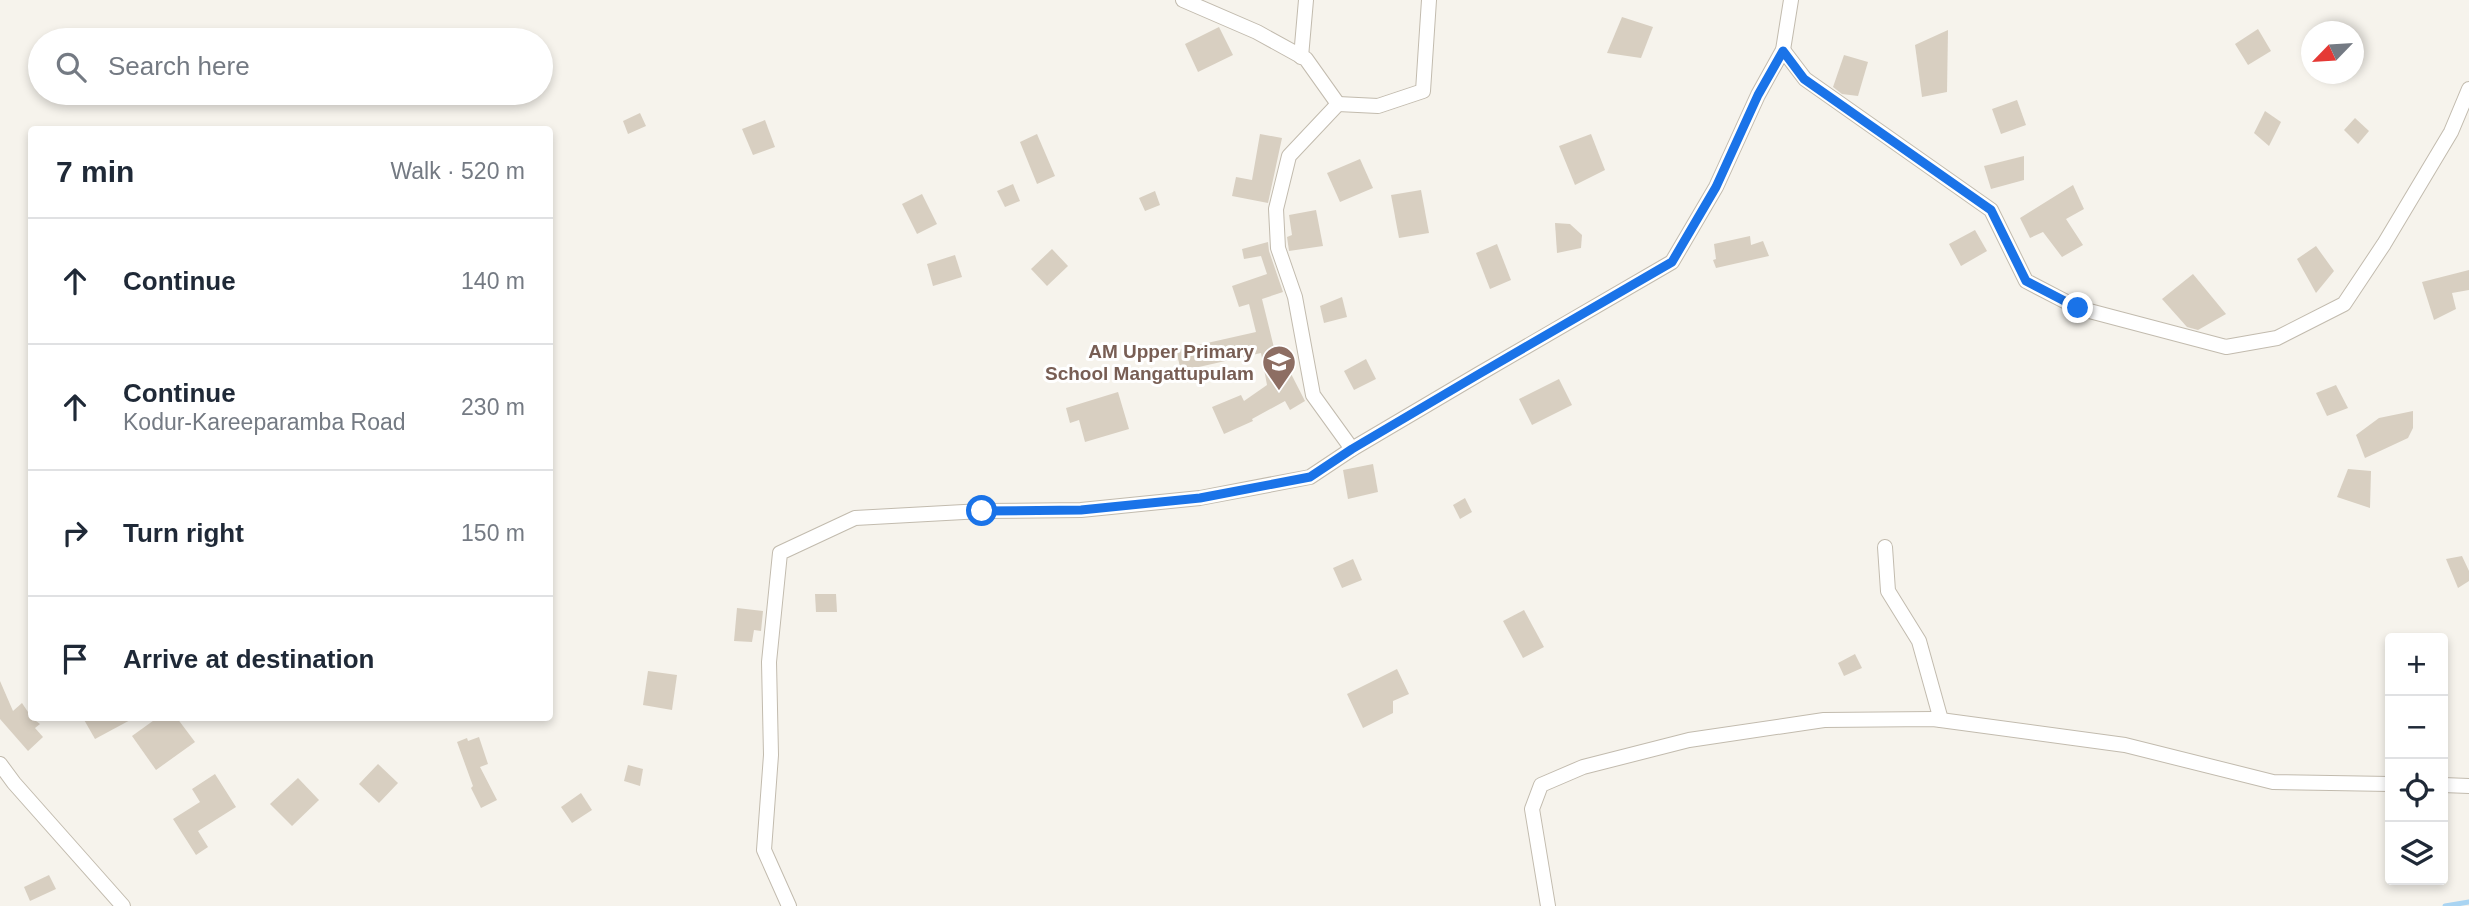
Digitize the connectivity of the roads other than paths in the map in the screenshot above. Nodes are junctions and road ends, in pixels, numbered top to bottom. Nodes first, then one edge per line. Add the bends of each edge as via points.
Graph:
1 (1183, 0) edge
2 (1306, 0) edge
3 (1430, 0) edge
4 (1791, 0) edge
5 (1783, 51) junction
6 (1301, 57) junction
7 (2469, 89) edge
8 (1338, 104) junction
9 (1352, 449) junction
10 (1885, 547) dead end
11 (1941, 720) junction
12 (0, 764) edge
13 (2385, 784) edge
14 (2448, 785) edge
15 (2469, 786) edge
16 (122, 906) edge
17 (789, 906) edge
18 (1548, 906) edge

1 - 6 street
2 - 6 street
3 - 8 street via 1423,91 1378,106
4 - 5 street
5 - 7 street via 1804,79 1991,210 2026,281 2078,308 2227,347 2277,338 2344,304 2451,132
5 - 9 street via 1716,187 1672,262
6 - 8 street
8 - 9 street via 1289,156 1276,209 1278,248 1295,298 1313,395
9 - 17 street via 1310,477 1200,498 1081,510 855,518 780,553 769,666 771,755 764,850
10 - 11 street via 1888,591 1919,641
11 - 13 street via 2125,745 2273,782
11 - 18 street via 1824,720 1689,740 1583,767 1541,785 1532,809
12 - 16 street
14 - 15 street

